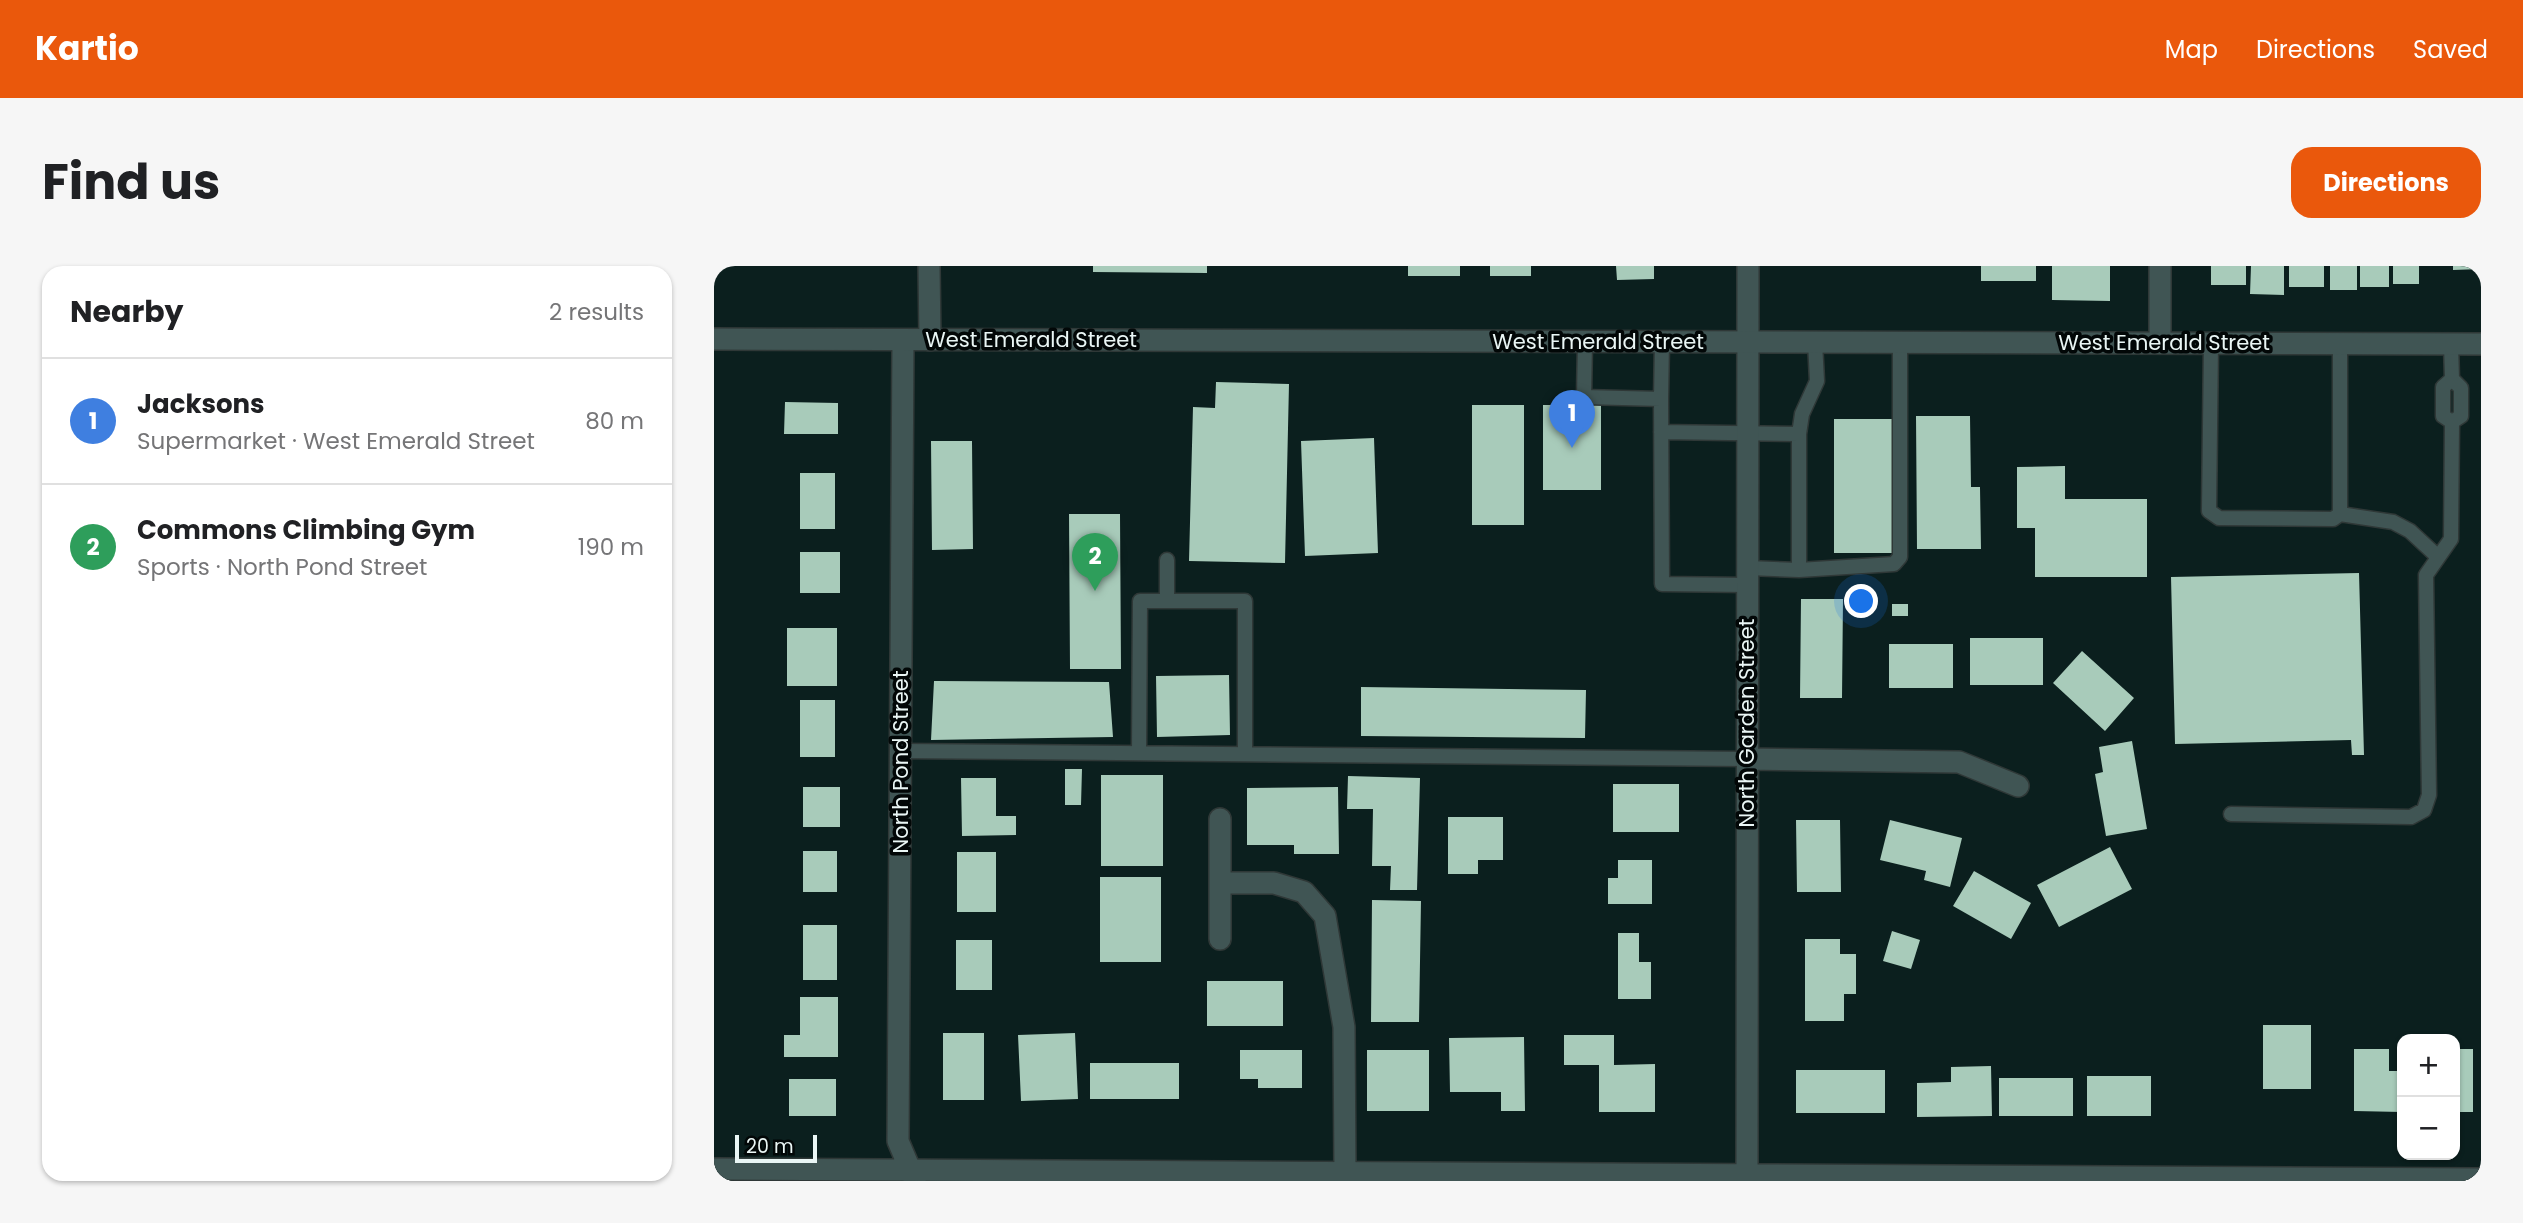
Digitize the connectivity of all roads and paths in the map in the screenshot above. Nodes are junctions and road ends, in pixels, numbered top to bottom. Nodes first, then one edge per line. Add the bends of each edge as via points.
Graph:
1 (929, 266) edge
2 (1748, 266) edge
3 (2160, 266) edge
4 (714, 339) edge
5 (904, 340) junction
6 (930, 340) junction
7 (1584, 342) junction
8 (1662, 342) junction
9 (1748, 342) junction
10 (1815, 342) junction
11 (1900, 343) junction
12 (2160, 343) junction
13 (2211, 344) junction
14 (2340, 344) junction
15 (2451, 344) junction
16 (2481, 344) edge
17 (1661, 399) junction
18 (1661, 432) junction
19 (1748, 433) junction
20 (1799, 434) junction
21 (2340, 514) junction
22 (2438, 557) junction
23 (1167, 560) dead end
24 (1799, 570) junction
25 (1748, 576) junction
26 (1167, 601) junction
27 (901, 751) junction
28 (1139, 754) junction
29 (1245, 754) junction
30 (1747, 759) junction
31 (2018, 786) dead end
32 (2231, 814) dead end
33 (1220, 819) dead end
34 (1220, 883) junction
35 (1220, 939) dead end
36 (714, 1169) edge
37 (1345, 1173) junction
38 (913, 1176) edge
39 (1747, 1178) edge
40 (2481, 1179) edge

1 - 6 street
2 - 9 street, North Garden Street
3 - 12 street
4 - 5 street, West Emerald Street
5 - 6 street, West Emerald Street
5 - 27 street, North Pond Street
6 - 7 street, West Emerald Street
7 - 8 street, West Emerald Street
7 - 17 lane via 1584,397
8 - 9 street, West Emerald Street
8 - 17 lane
9 - 10 street, West Emerald Street
9 - 19 street, North Garden Street
10 - 11 street, West Emerald Street
10 - 20 lane via 1817,381 1802,414
11 - 12 street, West Emerald Street
11 - 24 lane via 1900,557 1894,564
12 - 13 street, West Emerald Street
13 - 14 street, West Emerald Street
13 - 21 lane via 2209,511 2219,518 2333,520
14 - 15 street, West Emerald Street
14 - 21 lane
15 - 16 street, West Emerald Street
15 - 22 lane via 2452,379 2443,387 2443,416 2452,422 2451,539
17 - 18 lane
18 - 19 lane
18 - 25 lane via 1662,584
19 - 20 lane
19 - 25 street, North Garden Street
20 - 24 lane
21 - 22 lane via 2393,522
22 - 32 lane via 2426,575 2429,795 2424,810 2411,817
23 - 26 lane
24 - 25 lane
25 - 30 street, North Garden Street
26 - 28 lane via 1140,601
26 - 29 lane via 1245,601
27 - 28 lane
27 - 38 street, North Pond Street via 898,1141
28 - 29 lane
29 - 30 lane
30 - 31 street via 1959,762
30 - 39 street, North Garden Street
33 - 34 street
34 - 35 street
34 - 37 street via 1274,883 1304,892 1325,916 1344,1027
36 - 38 street
37 - 38 street
37 - 39 street
39 - 40 street

